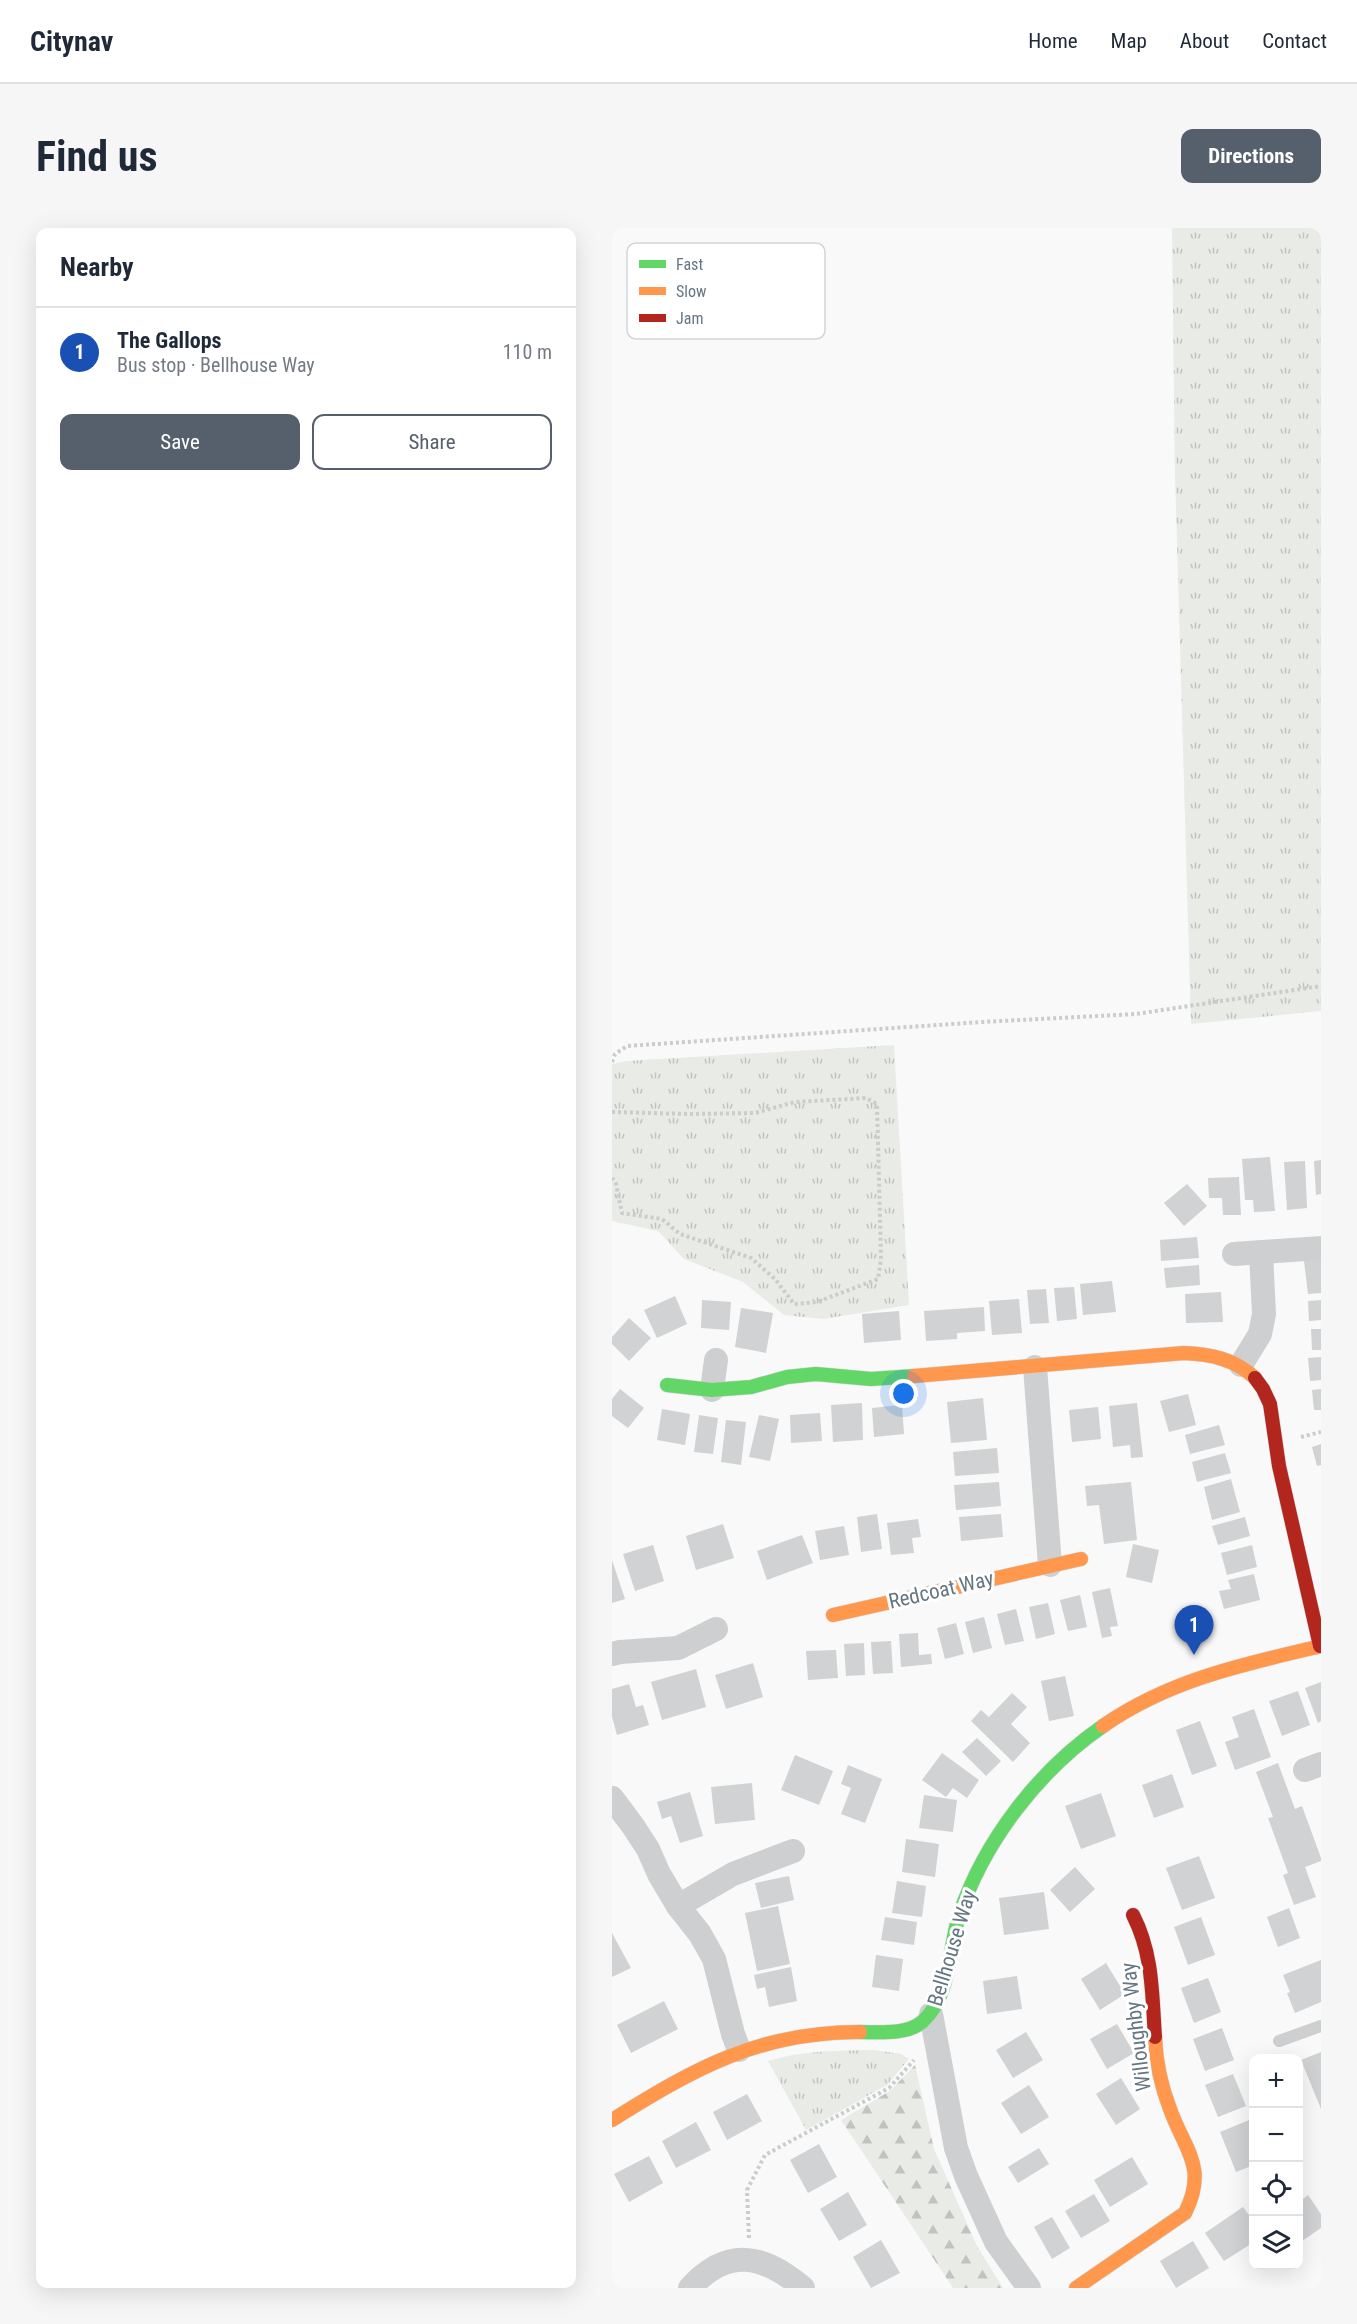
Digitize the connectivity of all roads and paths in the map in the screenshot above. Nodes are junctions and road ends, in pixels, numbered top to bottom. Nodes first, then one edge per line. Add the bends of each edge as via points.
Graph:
1 (1321, 986) edge
2 (612, 1062) edge
3 (612, 1112) edge
4 (612, 1178) edge
5 (1321, 1248) edge
6 (1261, 1253) junction
7 (1234, 1254) dead end
8 (716, 1360) dead end
9 (1241, 1365) junction
10 (1035, 1367) junction
11 (667, 1385) dead end
12 (712, 1390) junction
13 (1081, 1559) dead end
14 (1050, 1565) junction
15 (832, 1615) dead end
16 (716, 1629) dead end
17 (1321, 1646) edge
18 (612, 1654) edge
19 (612, 1798) edge
20 (793, 1851) dead end
21 (678, 1906) junction
22 (1133, 1915) dead end
23 (934, 2024) junction
24 (1321, 2026) edge
25 (1279, 2041) dead end
26 (739, 2050) junction
27 (612, 2120) edge
28 (750, 2259) junction
29 (690, 2288) edge
30 (803, 2288) edge
31 (1029, 2288) edge
32 (1076, 2288) edge

1 - 2 path via 1136,1014 627,1046 615,1054
3 - 4 path via 755,1113 795,1102 866,1098 877,1104 881,1259 878,1279 817,1302 794,1304 776,1280 751,1258 680,1234 662,1219 622,1213
5 - 6 street
6 - 7 street
6 - 9 street via 1262,1324
8 - 12 street
9 - 10 street via 1205,1354 1184,1353
9 - 17 street via 1259,1383 1274,1417 1274,1443 1283,1488
10 - 12 street via 871,1378 816,1374
10 - 14 street
11 - 12 street
13 - 14 street, Redcoat Way
14 - 15 street, Redcoat Way
16 - 18 street via 678,1648
17 - 23 street, Bellhouse Way via 1213,1673 1158,1693 1119,1714 1047,1774 1008,1821 974,1879 959,1915
19 - 21 street via 643,1841
20 - 21 street via 733,1874
21 - 26 street via 714,1959
22 - 32 street, Willoughby Way via 1144,1932 1150,1957 1158,2065 1165,2096 1193,2164 1196,2182 1185,2212
23 - 26 street via 899,2031 788,2037
23 - 28 path via 889,2088 765,2155 747,2190
23 - 31 street, Bellhouse Way via 957,2148 966,2176 996,2242
24 - 25 lane
26 - 27 street via 696,2069
28 - 29 street via 715,2268
28 - 30 street via 768,2263

